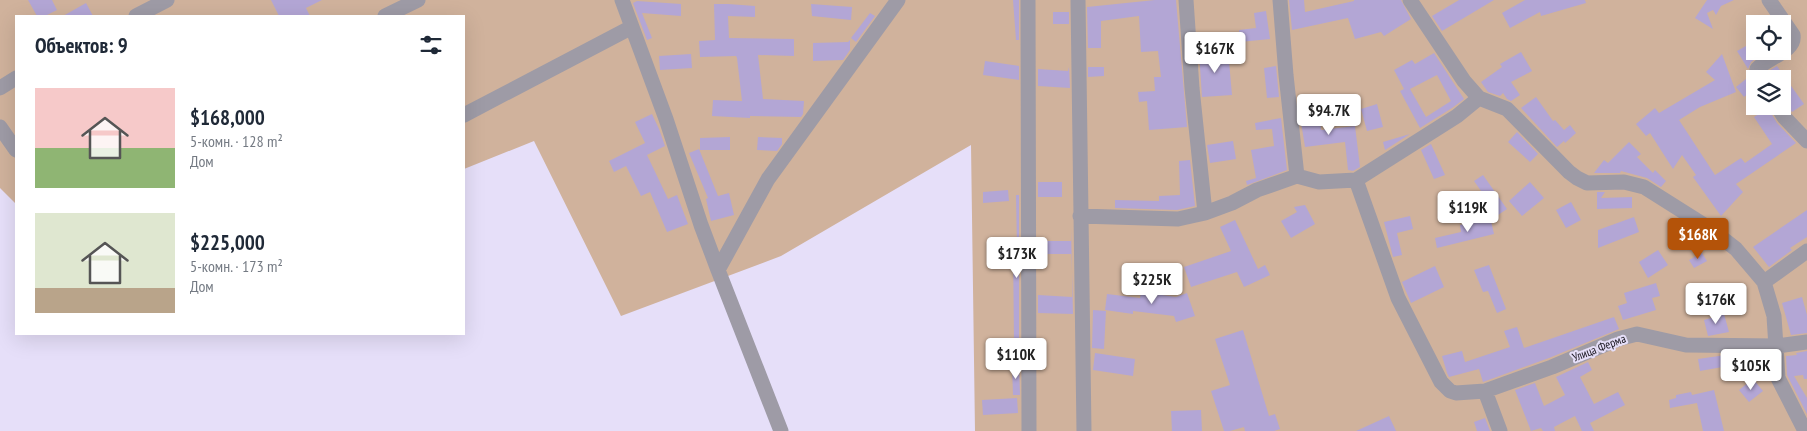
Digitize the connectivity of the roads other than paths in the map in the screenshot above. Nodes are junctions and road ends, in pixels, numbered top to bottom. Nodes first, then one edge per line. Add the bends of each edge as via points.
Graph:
1 (167, 0) edge
2 (418, 0) edge
3 (622, 0) edge
4 (898, 0) edge
5 (1028, 0) edge
6 (1078, 0) edge
7 (1186, 0) edge
8 (1280, 0) edge
9 (1410, 0) edge
10 (1769, 0) edge
11 (138, 15) edge
12 (387, 15) edge
13 (632, 27) junction
14 (1800, 41) edge
15 (1757, 70) edge
16 (15, 79) edge
17 (0, 88) edge
18 (1479, 98) junction
19 (465, 114) edge
20 (1783, 115) edge
21 (0, 127) edge
22 (1807, 141) edge
23 (15, 149) edge
24 (1297, 176) junction
25 (1356, 180) junction
26 (1205, 213) junction
27 (1080, 216) junction
28 (1807, 252) edge
29 (718, 270) junction
30 (1764, 282) junction
31 (1807, 342) edge
32 (1777, 346) junction
33 (1485, 391) junction
34 (781, 431) edge
35 (1029, 431) edge
36 (1084, 431) edge
37 (1500, 431) edge
38 (1805, 431) edge

1 - 11 lane
2 - 12 lane
3 - 13 lane
4 - 29 lane via 768,179
5 - 35 lane
6 - 27 lane
7 - 26 lane
8 - 24 lane
9 - 18 lane via 1464,82
10 - 14 lane
13 - 19 lane
13 - 29 lane
14 - 15 lane via 1762,63
16 - 17 lane
18 - 25 lane via 1457,116
18 - 30 lane via 1507,109 1577,178 1588,183 1624,182 1644,187 1710,228 1736,249
20 - 22 lane
21 - 23 lane
24 - 25 lane via 1319,182
24 - 26 lane
25 - 33 lane, Улица Ферма via 1398,298 1441,382 1456,393
26 - 27 lane via 1178,219
27 - 36 lane
28 - 30 lane
29 - 34 lane
30 - 32 lane via 1774,316
31 - 32 lane, Улица Ферма
32 - 33 lane, Улица Ферма via 1686,345 1637,334
32 - 38 lane via 1778,378
33 - 37 lane

